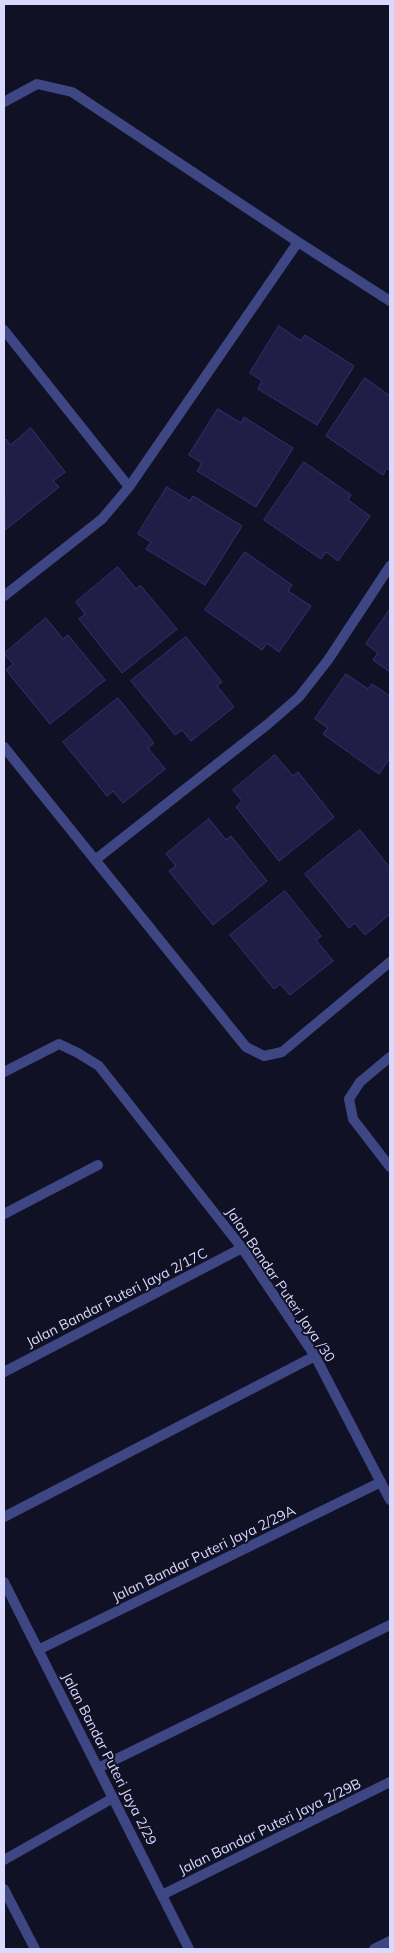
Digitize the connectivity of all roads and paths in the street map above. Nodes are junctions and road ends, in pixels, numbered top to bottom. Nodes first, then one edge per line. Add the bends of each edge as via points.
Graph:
1 (4, 102) edge
2 (298, 242) junction
3 (390, 301) edge
4 (4, 330) edge
5 (129, 487) junction
6 (390, 566) edge
7 (4, 596) edge
8 (4, 747) edge
9 (95, 860) junction
10 (390, 962) edge
11 (390, 1057) edge
12 (4, 1072) edge
13 (98, 1165) dead end
14 (390, 1167) edge
15 (4, 1214) edge
16 (242, 1248) junction
17 (315, 1356) junction
18 (4, 1372) edge
19 (381, 1482) junction
20 (390, 1500) edge
21 (4, 1517) edge
22 (4, 1582) edge
23 (390, 1625) edge
24 (38, 1650) junction
25 (98, 1768) junction
26 (390, 1782) edge
27 (113, 1798) junction
28 (4, 1860) edge
29 (4, 1889) edge
30 (162, 1895) junction
31 (390, 1941) edge
32 (35, 1949) edge
33 (189, 1949) edge
34 (374, 1949) edge

1 - 2 street via 37,84 72,92
2 - 3 street
2 - 5 street
4 - 5 street
5 - 7 street via 102,519
6 - 9 street via 299,698
8 - 9 street
9 - 10 street via 246,1047 264,1056 282,1052
11 - 14 street via 360,1082 349,1098 353,1119
12 - 16 street, Jalan Bandar Puteri Jaya /30 via 59,1044 99,1066
13 - 15 street
16 - 17 street, Jalan Bandar Puteri Jaya /30
16 - 18 street, Jalan Bandar Puteri Jaya 2/17C
17 - 19 street, Jalan Bandar Puteri Jaya /30
17 - 21 street
19 - 20 street, Jalan Bandar Puteri Jaya /30
19 - 24 street, Jalan Bandar Puteri Jaya 2/29A
22 - 24 street, Jalan Bandar Puteri Jaya 2/29
23 - 25 street
24 - 25 street, Jalan Bandar Puteri Jaya 2/29
25 - 27 street, Jalan Bandar Puteri Jaya 2/29
26 - 30 street, Jalan Bandar Puteri Jaya 2/29B
27 - 28 street
27 - 30 street, Jalan Bandar Puteri Jaya 2/29
29 - 32 street
30 - 33 street, Jalan Bandar Puteri Jaya 2/29
31 - 34 street

